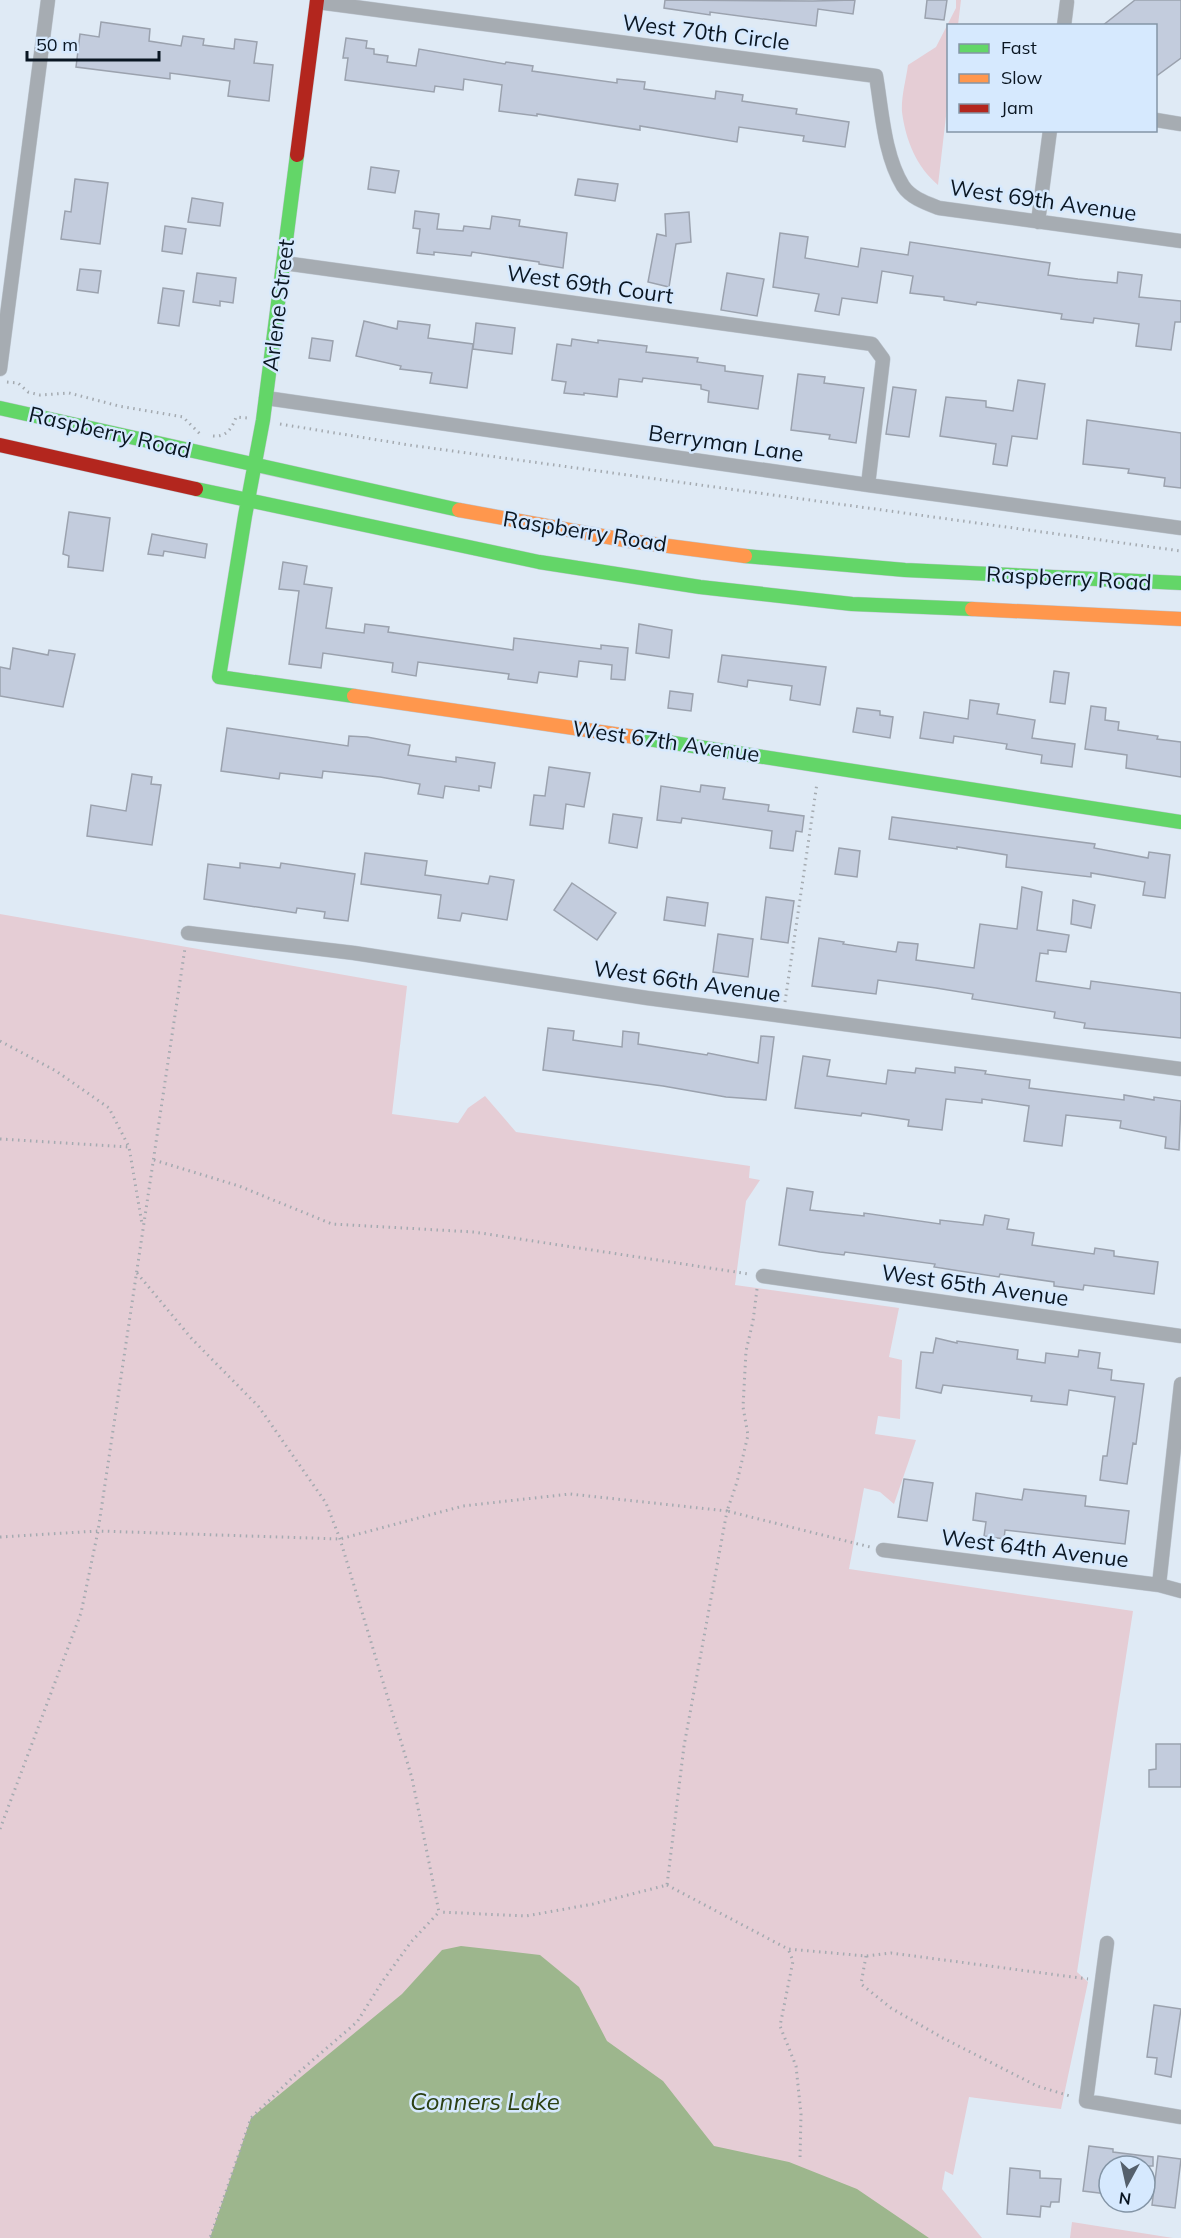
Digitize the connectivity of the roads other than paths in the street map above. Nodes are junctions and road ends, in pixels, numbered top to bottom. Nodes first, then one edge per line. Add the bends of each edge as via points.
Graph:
1 (48, 0) edge
2 (317, 1) edge
3 (1067, 2) dead end
4 (1064, 24) edge
5 (1157, 120) edge
6 (1181, 124) edge
7 (1050, 132) edge
8 (904, 187) joint
9 (1038, 222) junction
10 (1181, 241) edge
11 (284, 263) junction
12 (0, 369) edge
13 (266, 398) junction
14 (0, 408) edge
15 (0, 445) edge
16 (253, 464) junction
17 (868, 485) junction
18 (247, 501) junction
19 (1181, 528) edge
20 (1181, 583) edge
21 (231, 608) joint
22 (1181, 619) edge
23 (1181, 822) edge
24 (188, 933) road end
25 (1181, 1069) edge
26 (763, 1276) road end
27 (1181, 1336) edge
28 (1181, 1384) edge
29 (883, 1550) road end
30 (1159, 1585) junction
31 (1181, 1591) edge
32 (1107, 1942) dead end
33 (1181, 2117) edge

1 - 12 street
2 - 8 street, West 70th Circle via 876,76 885,133
2 - 11 main road, Arlene Street
3 - 4 street
5 - 6 street
7 - 9 street
8 - 9 street, West 69th Avenue via 918,200 939,208
9 - 10 street, West 69th Avenue
11 - 13 main road, Arlene Street
11 - 17 street, West 69th Court via 872,344 883,358
13 - 16 main road, Arlene Street
13 - 17 street, Berryman Lane
14 - 16 main road, Raspberry Road
15 - 18 main road, Raspberry Road
16 - 18 main road, Arlene Street
16 - 20 main road, Raspberry Road via 430,505 631,541 922,571
17 - 19 street, Berryman Lane
18 - 21 main road, Arlene Street
18 - 22 main road, Raspberry Road via 539,562 700,586 852,604
21 - 23 main road, West 67th Avenue via 219,677 673,741
24 - 25 street, West 66th Avenue
26 - 27 street, West 65th Avenue
28 - 30 street
29 - 30 street, West 64th Avenue
30 - 31 street, West 64th Avenue
32 - 33 street via 1086,2101

